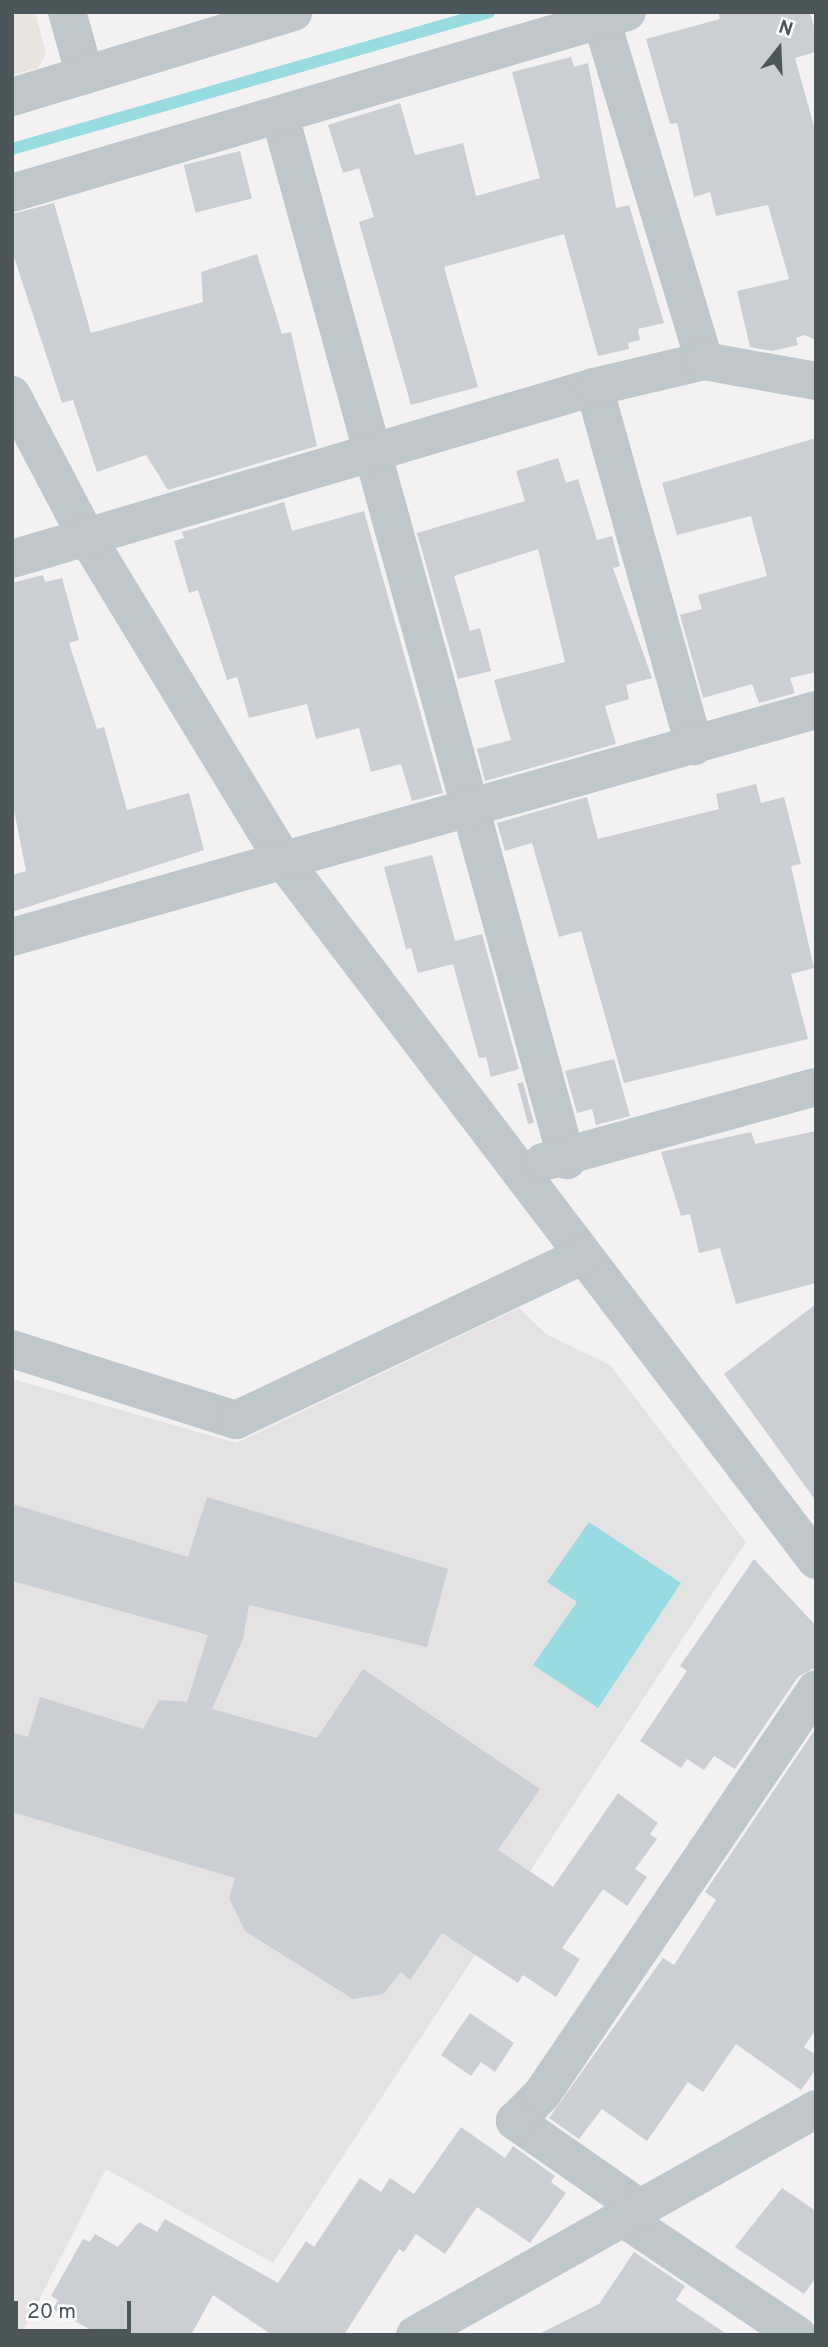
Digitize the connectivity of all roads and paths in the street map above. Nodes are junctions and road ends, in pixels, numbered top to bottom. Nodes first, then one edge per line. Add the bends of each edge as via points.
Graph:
1 (67, 12) edge
2 (293, 12) edge
3 (614, 16) edge
4 (85, 75) junction
5 (12, 97) edge
6 (280, 116) junction
7 (12, 193) edge
8 (704, 361) junction
9 (816, 381) edge
10 (594, 387) junction
11 (12, 395) edge
12 (371, 455) junction
13 (85, 534) junction
14 (12, 559) edge
15 (816, 710) edge
16 (694, 746) junction
17 (471, 805) junction
18 (286, 864) junction
19 (12, 937) edge
20 (816, 1087) edge
21 (567, 1160) junction
22 (513, 1166) junction
23 (583, 1255) junction
24 (12, 1349) edge
25 (816, 1560) edge
26 (816, 1689) edge
27 (816, 2109) edge
28 (630, 2212) junction
29 (415, 2335) edge
30 (797, 2335) edge

1 - 4 street
2 - 4 street
3 - 6 street
3 - 8 street
4 - 5 street
6 - 7 street
6 - 12 street via 366,411
8 - 9 street
8 - 10 street
10 - 12 street
10 - 16 street
11 - 13 street
12 - 13 street
12 - 17 street
13 - 14 street
13 - 18 street
15 - 16 street
16 - 17 street
17 - 18 street
17 - 21 street
18 - 19 street
18 - 22 street
20 - 21 street
21 - 22 street
22 - 23 street
23 - 24 street via 236,1420
23 - 25 street
26 - 28 street via 542,2095 516,2121
27 - 28 street
28 - 29 street
28 - 30 street

